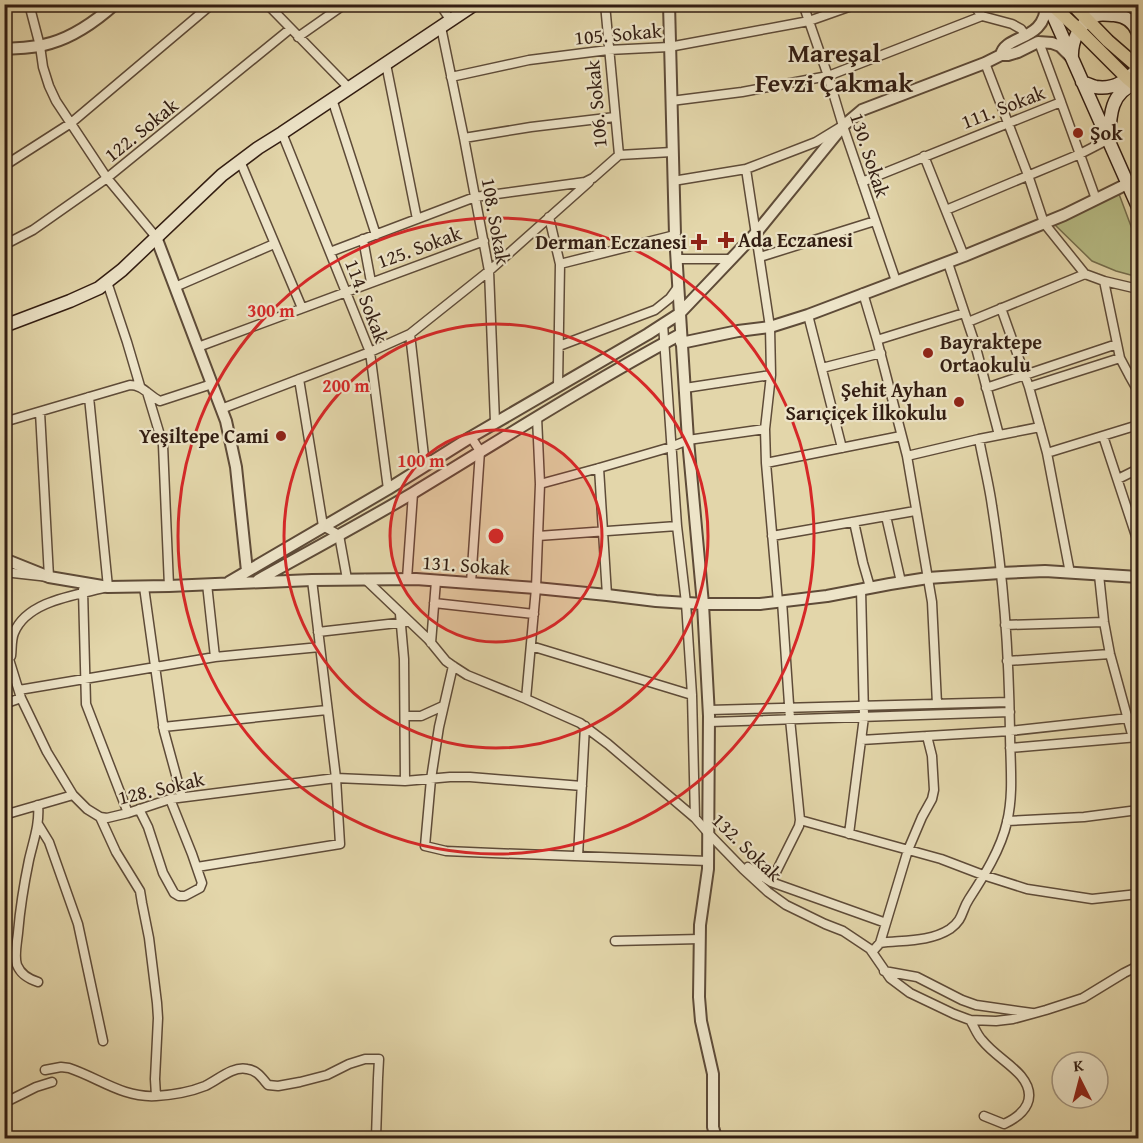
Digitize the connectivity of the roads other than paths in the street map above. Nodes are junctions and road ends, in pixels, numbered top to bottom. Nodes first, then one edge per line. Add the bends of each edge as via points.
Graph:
1 (29, 4) edge
2 (115, 4) edge
3 (212, 4) edge
4 (267, 4) edge
5 (345, 4) edge
6 (440, 4) edge
7 (475, 4) edge
8 (604, 4) edge
9 (669, 4) edge
10 (803, 4) edge
11 (857, 4) edge
12 (973, 4) edge
13 (1048, 4) edge
14 (1073, 4) edge
15 (1115, 4) edge
16 (1130, 4) edge
17 (982, 16) junction
18 (1122, 16) junction
19 (809, 21) junction
20 (446, 24) junction
21 (1084, 25) junction
22 (1137, 26) edge
23 (290, 29) junction
24 (1026, 36) junction
25 (298, 37) junction
26 (1040, 45) dead end
27 (40, 46) junction
28 (669, 47) junction
29 (4, 49) edge
30 (608, 50) junction
31 (1001, 55) junction
32 (1071, 58) junction
33 (985, 63) junction
34 (386, 64) junction
35 (1138, 67) edge
36 (828, 76) junction
37 (451, 77) junction
38 (1082, 82) junction
39 (1129, 83) edge
40 (349, 88) junction
41 (332, 99) junction
42 (671, 101) junction
43 (1061, 102) junction
44 (615, 117) junction
45 (71, 123) junction
46 (1008, 123) junction
47 (843, 126) junction
48 (282, 133) junction
49 (1109, 134) junction
50 (464, 138) junction
51 (672, 152) junction
52 (4, 154) edge
53 (1080, 154) junction
54 (619, 155) junction
55 (924, 156) junction
56 (240, 161) junction
57 (6, 165) edge
58 (746, 169) junction
59 (1028, 174) junction
60 (107, 178) junction
61 (593, 178) junction
62 (673, 181) junction
63 (862, 182) junction
64 (1129, 183) junction
65 (476, 197) junction
66 (1096, 199) junction
67 (1138, 207) edge
68 (946, 210) junction
69 (549, 217) junction
70 (417, 219) junction
71 (875, 221) junction
72 (1044, 223) junction
73 (756, 233) junction
74 (376, 235) junction
75 (675, 235) junction
76 (156, 237) junction
77 (363, 239) junction
78 (484, 241) junction
79 (274, 244) junction
80 (4, 245) edge
81 (330, 252) junction
82 (964, 256) junction
83 (760, 257) junction
84 (676, 259) junction
85 (731, 259) junction
86 (948, 263) junction
87 (560, 264) junction
88 (489, 270) junction
89 (1085, 274) junction
90 (896, 281) junction
91 (1104, 281) junction
92 (107, 282) junction
93 (371, 282) junction
94 (175, 286) junction
95 (678, 287) junction
96 (1138, 290) edge
97 (346, 292) junction
98 (863, 293) junction
99 (302, 308) junction
100 (1001, 308) junction
101 (964, 313) junction
102 (679, 314) junction
103 (808, 315) junction
104 (968, 322) junction
105 (663, 324) junction
106 (4, 326) edge
107 (770, 327) junction
108 (410, 334) junction
109 (681, 338) junction
110 (877, 340) junction
111 (664, 343) junction
112 (1118, 344) junction
113 (559, 346) junction
114 (198, 347) junction
115 (370, 352) junction
116 (880, 354) junction
117 (1120, 358) junction
118 (822, 368) junction
119 (771, 375) junction
120 (1025, 376) junction
121 (299, 379) junction
122 (213, 384) junction
123 (558, 385) junction
124 (1029, 387) junction
125 (684, 388) junction
126 (986, 388) junction
127 (143, 389) junction
128 (1138, 390) edge
129 (89, 398) junction
130 (221, 409) junction
131 (40, 412) junction
132 (537, 417) junction
133 (4, 422) edge
134 (495, 422) junction
135 (1138, 425) edge
136 (1040, 427) junction
137 (765, 429) junction
138 (999, 435) junction
139 (901, 436) junction
140 (1103, 436) junction
141 (471, 437) junction
142 (979, 439) junction
143 (688, 440) junction
144 (671, 447) junction
145 (842, 448) junction
146 (480, 451) junction
147 (1047, 453) junction
148 (906, 456) junction
149 (766, 463) junction
150 (426, 465) junction
151 (598, 468) junction
152 (1138, 469) edge
153 (1118, 479) junction
154 (540, 484) junction
155 (388, 489) junction
156 (413, 493) junction
157 (915, 511) junction
158 (886, 516) junction
159 (854, 522) junction
160 (323, 526) junction
161 (677, 526) junction
162 (604, 531) junction
163 (339, 535) junction
164 (538, 536) junction
165 (772, 536) junction
166 (1138, 542) edge
167 (4, 559) edge
168 (247, 571) junction
169 (4, 572) edge
170 (1000, 573) junction
171 (1070, 573) junction
172 (1099, 575) junction
173 (1138, 577) edge
174 (48, 578) junction
175 (928, 578) junction
176 (346, 579) junction
177 (364, 579) junction
178 (408, 579) junction
179 (312, 580) junction
180 (255, 581) junction
181 (436, 581) junction
182 (901, 582) junction
183 (471, 583) junction
184 (207, 584) junction
185 (226, 584) junction
186 (169, 586) junction
187 (108, 587) junction
188 (144, 587) junction
189 (83, 588) junction
190 (536, 588) junction
191 (865, 588) junction
192 (607, 595) junction
193 (780, 601) junction
194 (434, 603) junction
195 (686, 603) junction
196 (703, 604) junction
197 (534, 614) junction
198 (406, 622) junction
199 (1104, 622) junction
200 (1005, 625) junction
201 (318, 632) junction
202 (4, 643) edge
203 (431, 643) junction
204 (531, 646) junction
205 (320, 647) junction
206 (1110, 654) junction
207 (215, 657) junction
208 (10, 661) junction
209 (1007, 661) junction
210 (453, 666) junction
211 (155, 667) junction
212 (85, 679) junction
213 (20, 694) junction
214 (693, 695) junction
215 (526, 699) junction
216 (1010, 702) junction
217 (4, 704) edge
218 (937, 704) junction
219 (443, 706) junction
220 (864, 706) junction
221 (789, 708) junction
222 (327, 711) junction
223 (1010, 712) junction
224 (405, 716) junction
225 (709, 716) junction
226 (864, 717) junction
227 (1138, 717) edge
228 (1128, 718) junction
229 (790, 719) junction
230 (585, 726) junction
231 (163, 727) junction
232 (1010, 731) junction
233 (927, 736) junction
234 (1136, 737) edge
235 (861, 740) junction
236 (1010, 748) junction
237 (336, 778) junction
238 (431, 779) junction
239 (405, 780) junction
240 (582, 786) junction
241 (74, 795) junction
242 (182, 798) junction
243 (170, 799) junction
244 (38, 805) junction
245 (139, 809) junction
246 (1138, 810) edge
247 (128, 813) junction
248 (4, 814) edge
249 (100, 817) junction
250 (695, 818) junction
251 (800, 820) junction
252 (1007, 821) junction
253 (38, 824) junction
254 (709, 834) junction
255 (849, 834) junction
256 (722, 848) junction
257 (908, 850) junction
258 (578, 856) junction
259 (708, 861) junction
260 (197, 867) junction
261 (983, 875) junction
262 (771, 882) junction
263 (4, 890) edge
264 (1138, 894) edge
265 (4, 913) edge
266 (886, 923) junction
267 (700, 939) junction
268 (615, 941) dead end
269 (880, 943) junction
270 (872, 952) junction
271 (1138, 966) edge
272 (884, 971) junction
273 (38, 982) dead end
274 (1036, 1013) junction
275 (970, 1020) junction
276 (103, 1041) dead end
277 (45, 1070) dead end
278 (52, 1082) dead end
279 (156, 1096) junction
280 (4, 1103) edge
281 (984, 1116) dead end
282 (376, 1138) edge
283 (717, 1138) edge

1 - 27 street
2 - 27 street via 85,27
3 - 45 street
4 - 23 street
5 - 25 street
6 - 20 street
7 - 20 main road
8 - 30 street, 106. Sokak
9 - 28 street
10 - 19 street, 130. Sokak
11 - 19 street, 105. Sokak
12 - 17 street
13 - 21 main road
13 - 24 street via 1038,28
13 - 32 main road
14 - 15 main road via 1098,9
14 - 21 main road
16 - 18 main road
17 - 24 street via 1012,24
17 - 36 street
18 - 21 main road via 1097,14
18 - 22 main road
19 - 28 street, 105. Sokak
19 - 36 street, 130. Sokak
20 - 34 main road
20 - 37 street, 108. Sokak
21 - 32 main road via 1071,47
21 - 35 main road
21 - 39 main road
23 - 25 street
23 - 60 street, 122. Sokak
24 - 31 street via 1007,45
25 - 40 street
26 - 43 street
27 - 29 street
27 - 45 street via 49,86
28 - 30 street, 105. Sokak
28 - 42 street
30 - 37 street, 105. Sokak via 529,60
30 - 44 street, 106. Sokak
31 - 32 street via 1043,42 1060,46
31 - 33 street
32 - 38 main road
33 - 46 street
33 - 47 street via 862,110
34 - 40 main road
34 - 70 street
35 - 39 main road
36 - 42 street
36 - 47 street, 130. Sokak
37 - 50 street, 108. Sokak
38 - 39 main road via 1096,87
38 - 49 main road
39 - 49 main road via 1115,100
39 - 49 main road via 1109,93 1103,110
40 - 41 main road
41 - 48 main road
41 - 74 street
42 - 51 street
43 - 46 street, 111. Sokak
43 - 53 street, 111. Sokak
44 - 50 street
44 - 54 street, 106. Sokak
45 - 57 street
45 - 60 street
46 - 55 street, 111. Sokak
46 - 59 street
47 - 58 street via 816,142
47 - 63 street, 130. Sokak
47 - 73 street
48 - 56 main road
48 - 81 street, 114. Sokak
49 - 53 street
49 - 64 main road
50 - 65 street, 108. Sokak
51 - 54 street
51 - 62 street
52 - 57 street
53 - 59 street
53 - 66 street, 111. Sokak
54 - 61 street, 106. Sokak
55 - 63 street, 111. Sokak
55 - 68 street
56 - 76 main road
56 - 79 street
58 - 62 street
58 - 73 street
59 - 68 street
59 - 72 street
60 - 76 street
60 - 80 street, 122. Sokak via 33,230
61 - 65 street, 106. Sokak
61 - 69 street
62 - 75 street
63 - 71 street, 130. Sokak
64 - 66 street
64 - 67 main road
65 - 70 street, 106. Sokak
65 - 78 street, 108. Sokak
66 - 72 street
68 - 82 street
69 - 87 street
69 - 88 street
70 - 74 street, 106. Sokak
71 - 83 street
71 - 90 street, 130. Sokak
72 - 82 street
72 - 89 street
73 - 83 street
73 - 85 street
74 - 77 street, 106. Sokak
75 - 84 street
75 - 87 street
76 - 92 main road
76 - 94 street
77 - 81 street, 106. Sokak
77 - 93 street
78 - 88 street, 108. Sokak
78 - 93 street, 125. Sokak
79 - 94 street
79 - 99 street
81 - 97 street, 114. Sokak
82 - 86 street
83 - 107 street
84 - 85 street
84 - 95 street
85 - 102 street
86 - 90 street
86 - 101 street
87 - 113 street
88 - 108 street
88 - 134 street, 108. Sokak
89 - 91 street
89 - 100 street
90 - 98 street
91 - 96 street
91 - 112 street
92 - 106 main road
92 - 127 street
93 - 97 street, 125. Sokak
94 - 114 street
95 - 102 street
95 - 113 street via 655,310
97 - 99 street, 125. Sokak
97 - 115 street, 114. Sokak
98 - 103 street
98 - 110 street
99 - 114 street, 125. Sokak
100 - 104 street
100 - 120 street
101 - 104 street
101 - 110 street
102 - 105 street
102 - 109 street
103 - 107 street
103 - 118 street
104 - 126 street
105 - 111 street
105 - 123 street
107 - 109 street
107 - 119 street
108 - 115 street
108 - 150 street
109 - 111 street
109 - 125 street
110 - 116 street
111 - 132 street
111 - 144 street
112 - 117 street
112 - 120 street
113 - 123 street
114 - 122 street
115 - 121 street
115 - 155 street, 114. Sokak
116 - 118 street
116 - 139 street
117 - 124 street
117 - 128 street
118 - 145 street
119 - 125 street
119 - 137 street
120 - 124 street
120 - 126 street
121 - 130 street
121 - 160 street
122 - 127 street via 160,401
122 - 130 street
123 - 134 street
124 - 136 street
125 - 143 street
126 - 138 street
127 - 129 street via 130,385
127 - 186 street via 163,445
129 - 131 street
129 - 187 street
130 - 168 street via 236,467
131 - 133 street
131 - 174 street
132 - 146 street
132 - 154 street
134 - 141 street
135 - 140 street
136 - 138 street
136 - 147 street
137 - 143 street
137 - 149 street
138 - 142 street
139 - 145 street
139 - 148 street
140 - 147 street
140 - 153 street
141 - 146 street
141 - 150 street
142 - 148 street
142 - 170 street
143 - 144 street
143 - 196 street
144 - 151 street
144 - 161 street
145 - 149 street
146 - 156 street
146 - 183 street
147 - 171 street
148 - 157 street
149 - 165 street
150 - 155 street
151 - 154 street
151 - 162 street
152 - 153 street
153 - 166 street
154 - 164 street
155 - 160 street
156 - 163 street
156 - 178 street
157 - 158 street
157 - 175 street
158 - 159 street
158 - 182 street
159 - 165 street
159 - 191 street
160 - 163 street
160 - 168 street
161 - 162 street
161 - 195 street
162 - 164 street
162 - 192 street
163 - 176 street
163 - 180 street
164 - 190 street
165 - 193 street
167 - 174 street, 131. Sokak
168 - 185 street
169 - 174 street
170 - 171 street, 131. Sokak
170 - 175 street, 131. Sokak
170 - 200 street
171 - 172 street, 131. Sokak
172 - 173 street, 131. Sokak
172 - 199 street
174 - 189 street, 131. Sokak
175 - 182 street, 131. Sokak
175 - 218 street
176 - 177 street, 131. Sokak
176 - 179 street, 131. Sokak
177 - 178 street, 131. Sokak
177 - 198 street
178 - 181 street, 131. Sokak
179 - 180 street, 131. Sokak
179 - 201 street
180 - 185 street, 131. Sokak
181 - 183 street, 131. Sokak
181 - 194 street
182 - 191 street, 131. Sokak
183 - 190 street, 131. Sokak
184 - 185 street, 131. Sokak
184 - 186 street, 131. Sokak
184 - 207 street
186 - 188 street, 131. Sokak
187 - 188 street, 131. Sokak
187 - 189 street, 131. Sokak
188 - 211 street
189 - 208 street via 26,615 14,633
189 - 212 street
190 - 192 street, 131. Sokak
190 - 197 street
191 - 193 street, 131. Sokak
191 - 220 street
192 - 195 street, 131. Sokak
193 - 196 street, 131. Sokak
193 - 221 street
194 - 197 street
194 - 203 street
195 - 196 street, 131. Sokak
195 - 214 street
196 - 225 street
197 - 204 street
198 - 201 street
198 - 203 street, 132. Sokak
198 - 224 street
199 - 200 street
199 - 206 street
200 - 209 street
201 - 205 street
202 - 208 street, 128. Sokak
203 - 210 street, 132. Sokak
204 - 214 street
204 - 215 street
205 - 207 street
205 - 222 street
206 - 209 street
206 - 228 street
207 - 211 street
208 - 213 street, 128. Sokak
209 - 216 street
210 - 215 street, 132. Sokak
210 - 219 street
211 - 212 street
211 - 231 street
212 - 213 street
212 - 247 street via 86,704
213 - 217 street
213 - 241 street, 128. Sokak via 47,752
214 - 250 street
215 - 230 street, 132. Sokak
216 - 218 street
216 - 223 street
218 - 220 street
219 - 224 street via 421,716
219 - 238 street
220 - 221 street
220 - 226 street
221 - 225 street
221 - 229 street
222 - 231 street
222 - 237 street
223 - 226 street
223 - 232 street
224 - 239 street
225 - 229 street
225 - 254 street
226 - 229 street
226 - 235 street
227 - 228 street
228 - 232 street
228 - 234 street
229 - 251 street
230 - 240 street
230 - 250 street, 132. Sokak
231 - 242 street
232 - 233 street
232 - 236 street
233 - 235 street
233 - 257 street via 934,790
234 - 236 street
235 - 255 street
236 - 252 street
237 - 239 street, 128. Sokak
237 - 242 street, 128. Sokak
237 - 260 street via 340,844
238 - 239 street, 128. Sokak
238 - 240 street, 128. Sokak via 487,778
238 - 258 street via 425,846
240 - 258 street
241 - 244 street
241 - 249 street, 128. Sokak
242 - 243 street, 128. Sokak
243 - 245 street, 128. Sokak
243 - 260 street
244 - 248 street
244 - 253 street
245 - 247 street, 128. Sokak
245 - 260 street via 174,893 185,896 200,888
246 - 252 street
247 - 249 street, 128. Sokak
249 - 279 street via 140,891 157,1003
250 - 254 street, 132. Sokak
251 - 255 street
251 - 262 street
252 - 261 street
253 - 273 street via 18,927 16,959 22,974
253 - 276 street via 49,842 78,924
254 - 256 street, 132. Sokak
254 - 259 street
255 - 257 street
256 - 262 street
256 - 270 street, 132. Sokak via 786,905 843,931
257 - 261 street
257 - 266 street
258 - 259 street
259 - 267 street
261 - 264 street via 1027,889 1081,898
261 - 269 street via 962,917 949,930 919,940
262 - 266 street
263 - 265 street
266 - 269 street
267 - 268 street
267 - 283 street via 701,1021 713,1074 713,1127
269 - 270 street
270 - 272 street, 132. Sokak
271 - 274 street, 132. Sokak via 1083,998
272 - 274 street via 918,977 976,1005
272 - 275 street, 132. Sokak via 910,993
274 - 275 street, 132. Sokak via 996,1021
275 - 281 street via 980,1039 1027,1086 1029,1100 1016,1119 1004,1124
277 - 279 street via 61,1066 121,1091
278 - 280 street
279 - 282 street via 194,1089 238,1069 250,1069 268,1085 278,1086 327,1075 365,1059 379,1059

